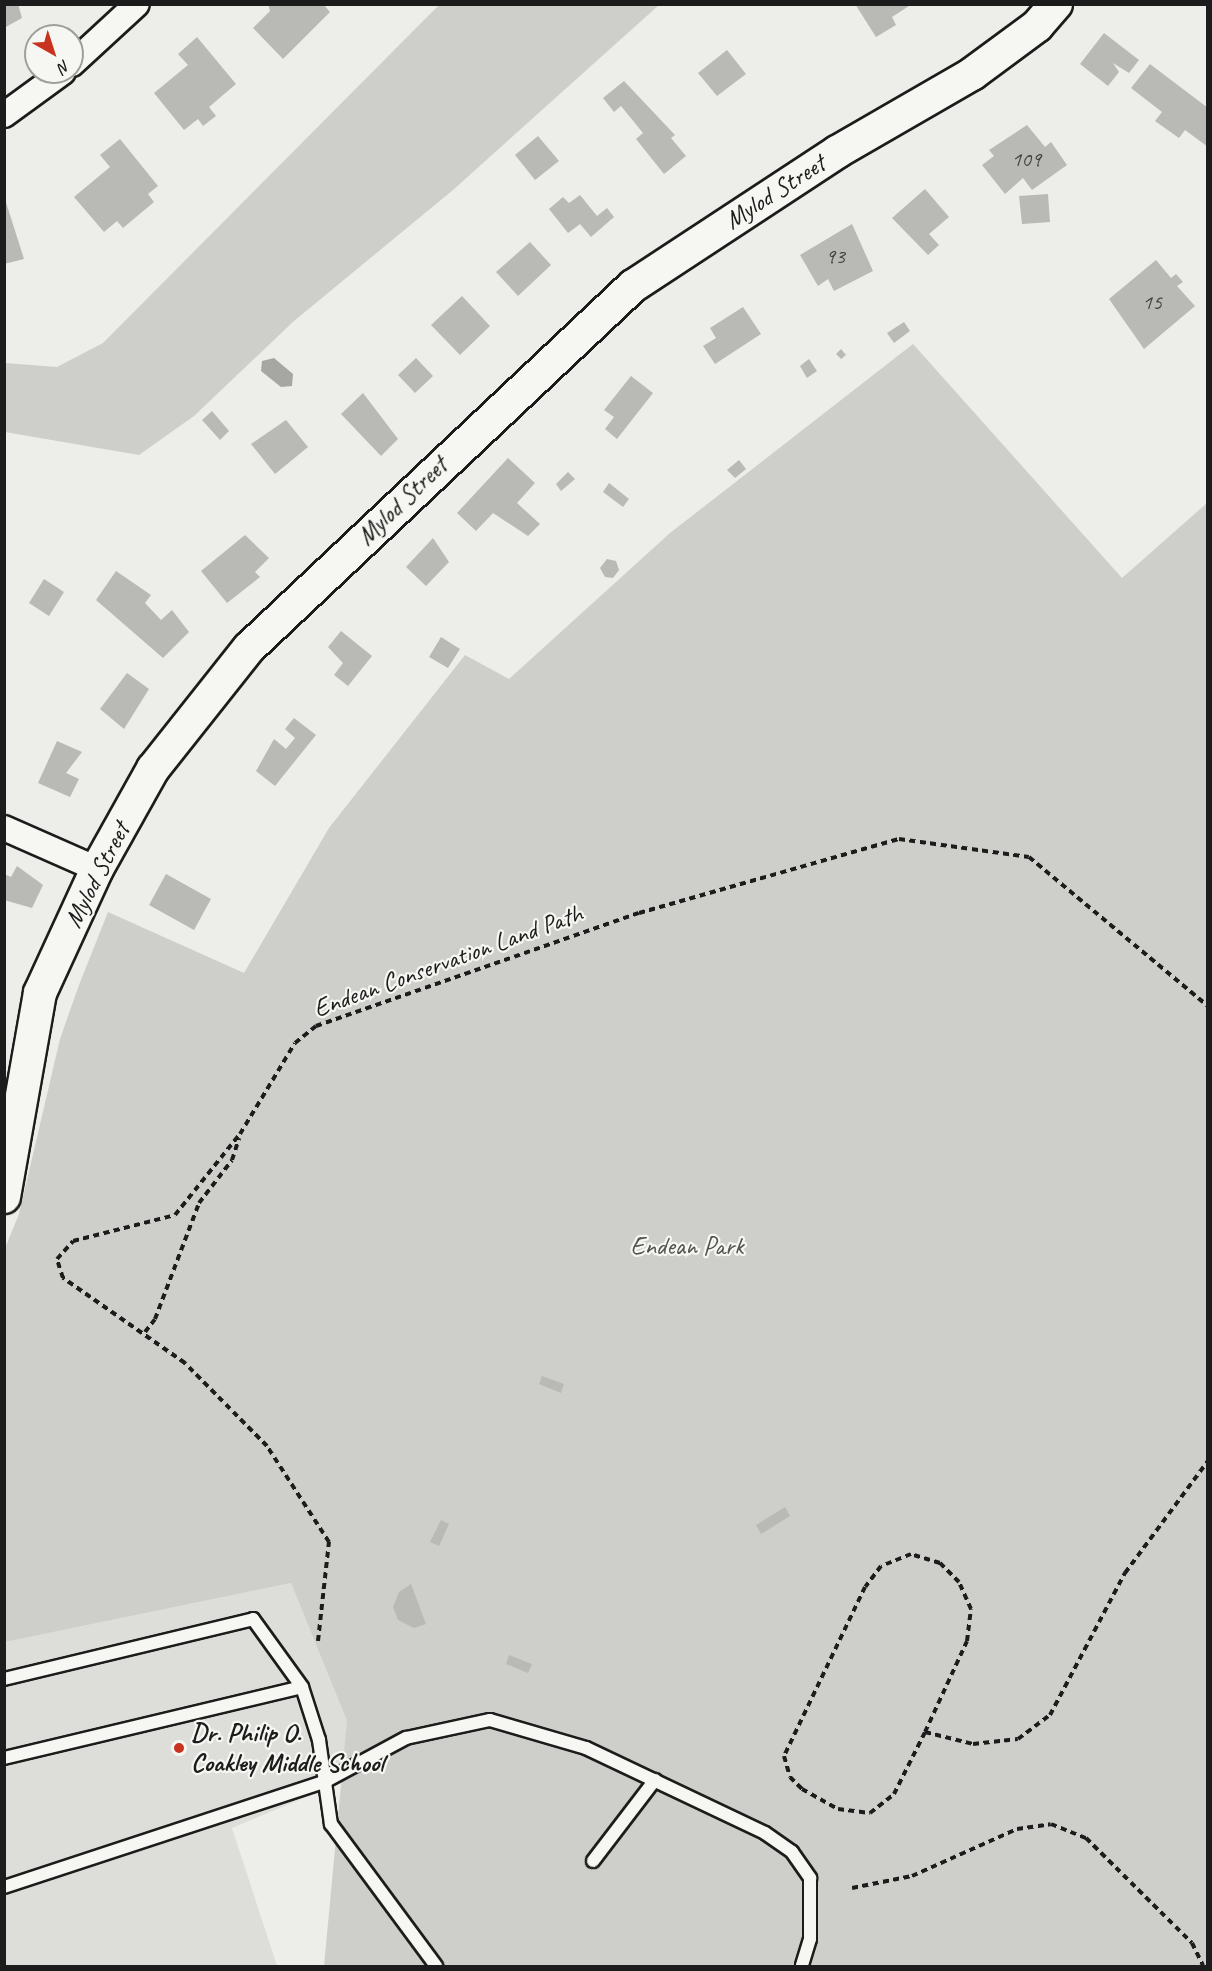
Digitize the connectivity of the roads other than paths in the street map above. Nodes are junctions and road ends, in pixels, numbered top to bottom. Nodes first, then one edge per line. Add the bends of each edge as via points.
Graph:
1 (137, 4) edge
2 (1056, 4) edge
3 (84, 53) edge
4 (47, 84) edge
5 (4, 115) edge
6 (4, 828) edge
7 (97, 869) junction
8 (4, 1197) edge
9 (4, 1679) edge
10 (302, 1687) junction
11 (4, 1758) edge
12 (654, 1780) junction
13 (326, 1781) junction
14 (593, 1862) dead end
15 (4, 1887) edge
16 (436, 1966) edge
17 (802, 1966) edge

1 - 3 street
2 - 7 street, Mylod Street via 1037,26 972,74 837,152 633,286 572,339 249,648 153,769
4 - 5 street
6 - 7 street
7 - 8 street, Mylod Street via 40,993
9 - 10 lane via 253,1619
10 - 11 lane
10 - 13 lane
12 - 13 lane via 586,1748 490,1720 406,1738
12 - 14 lane
12 - 17 lane via 765,1833 792,1852 810,1878 810,1939
13 - 15 lane
13 - 16 lane via 331,1824

